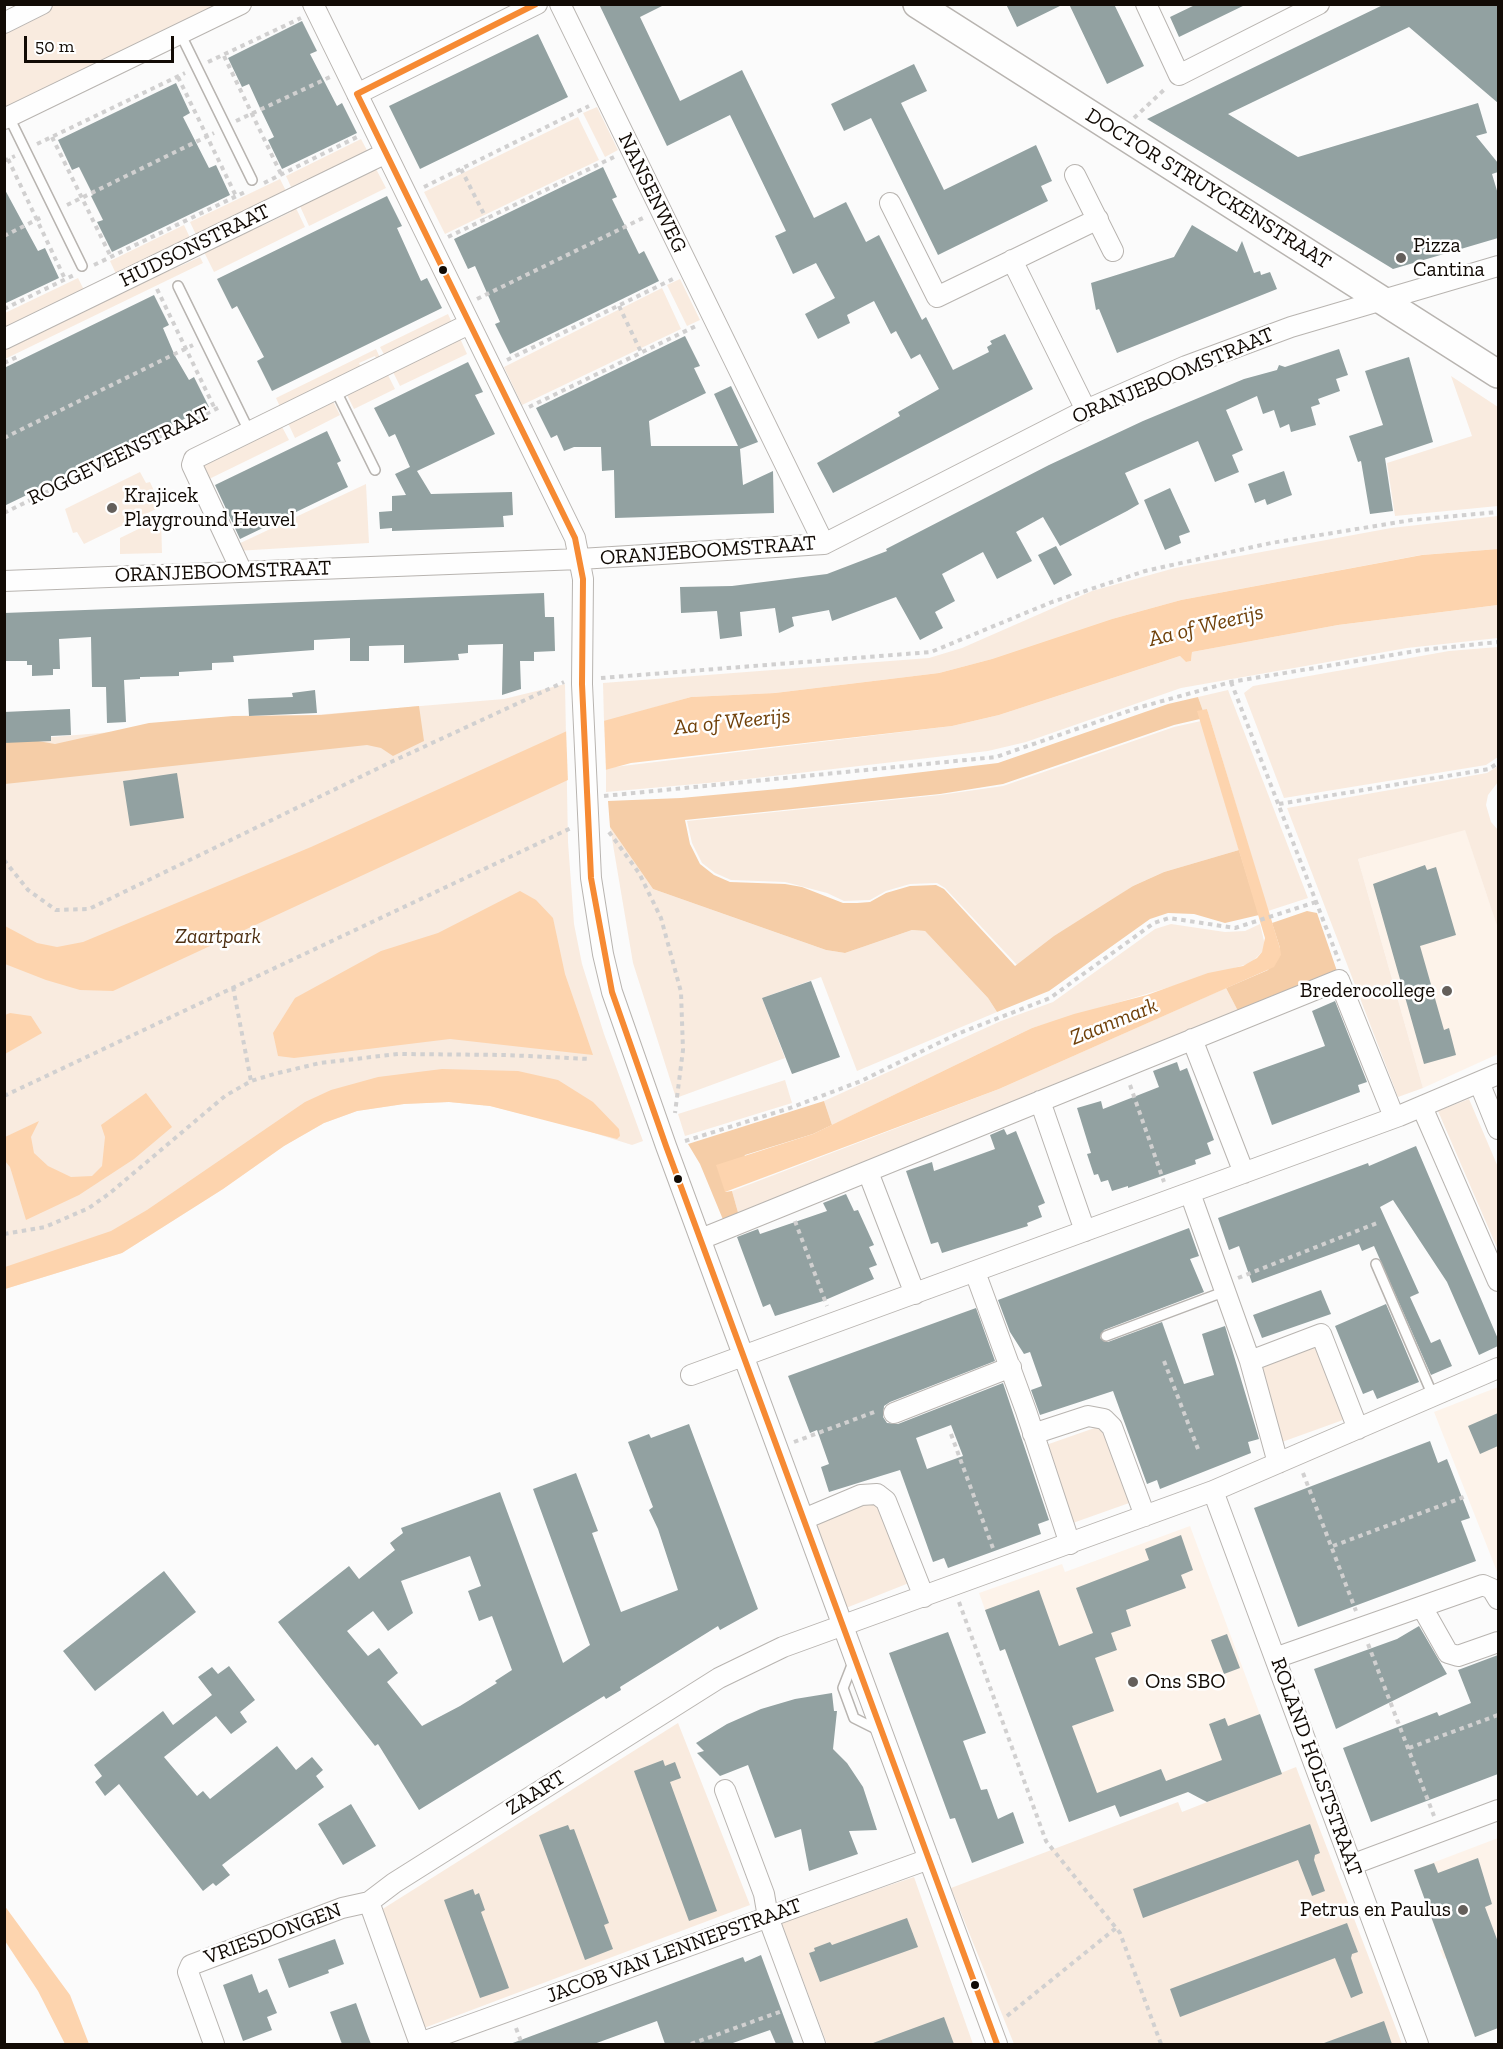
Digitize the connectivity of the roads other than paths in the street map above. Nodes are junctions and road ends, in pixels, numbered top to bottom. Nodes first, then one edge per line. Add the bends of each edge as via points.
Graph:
1 (42, 4) edge
2 (241, 4) edge
3 (537, 4) edge
4 (560, 4) edge
5 (917, 4) edge
6 (1146, 4) edge
7 (1319, 4) edge
8 (309, 10) edge
9 (4, 23) edge
10 (180, 33) junction
11 (357, 94) junction
12 (7, 118) edge
13 (386, 153) junction
14 (1075, 175) dead end
15 (252, 180) dead end
16 (890, 203) dead end
17 (1098, 219) junction
18 (1113, 251) dead end
19 (1012, 260) junction
20 (82, 266) dead end
21 (1498, 266) edge
22 (178, 286) dead end
23 (1383, 301) junction
24 (465, 315) junction
25 (4, 339) edge
26 (1498, 374) edge
27 (335, 389) junction
28 (1086, 410) junction
29 (249, 431) junction
30 (375, 470) dead end
31 (824, 544) junction
32 (580, 559) junction
33 (242, 572) junction
34 (4, 580) edge
35 (1192, 1039) junction
36 (1498, 1074) edge
37 (1479, 1082) junction
38 (1040, 1101) junction
39 (1422, 1107) junction
40 (1394, 1117) junction
41 (1498, 1129) edge
42 (868, 1172) junction
43 (1244, 1173) junction
44 (1190, 1193) junction
45 (1085, 1231) junction
46 (701, 1239) junction
47 (1376, 1264) dead end
48 (975, 1272) junction
49 (1498, 1281) edge
50 (1225, 1287) junction
51 (915, 1294) junction
52 (1106, 1336) dead end
53 (744, 1357) junction
54 (1250, 1360) junction
55 (1011, 1367) junction
56 (1498, 1368) edge
57 (691, 1375) dead end
58 (1433, 1396) junction
59 (894, 1413) road end
60 (1358, 1428) junction
61 (1033, 1434) junction
62 (1278, 1463) junction
63 (1213, 1491) junction
64 (1145, 1516) junction
65 (804, 1519) junction
66 (1070, 1544) junction
67 (924, 1597) junction
68 (1498, 1599) edge
69 (1422, 1606) junction
70 (843, 1627) junction
71 (1498, 1642) edge
72 (1275, 1658) junction
73 (725, 1790) dead end
74 (1498, 1810) edge
75 (929, 1859) junction
76 (1351, 1865) junction
77 (369, 1902) junction
78 (768, 1917) junction
79 (994, 2036) edge
80 (214, 2044) edge
81 (420, 2044) edge
82 (814, 2044) edge
83 (1418, 2044) edge

1 - 9 street
2 - 10 street
3 - 11 street
4 - 31 street, NANSENWEG
5 - 23 street, DOCTOR STRUYCKENSTRAAT
6 - 7 street via 1179,75
8 - 11 street
10 - 12 street
10 - 15 lane
11 - 13 street
12 - 20 lane
13 - 24 street
13 - 25 street, HUDSONSTRAAT
14 - 17 street
16 - 19 street via 937,297
17 - 18 street
17 - 19 street
19 - 28 street
21 - 23 street, ORANJEBOOMSTRAAT
22 - 29 lane
23 - 26 street, DOCTOR STRUYCKENSTRAAT
23 - 28 street, ORANJEBOOMSTRAAT via 1258,338
24 - 27 street, ROGGEVEENSTRAAT
24 - 32 street via 566,516
27 - 29 street, ROGGEVEENSTRAAT
27 - 30 lane
28 - 31 street, ORANJEBOOMSTRAAT
29 - 33 street, ROGGEVEENSTRAAT via 200,456 192,465
31 - 32 street, ORANJEBOOMSTRAAT
32 - 33 street, ORANJEBOOMSTRAAT
32 - 46 street via 591,878 603,954 624,1030
33 - 34 street, ORANJEBOOMSTRAAT
35 - 38 street
35 - 40 street via 1339,980
35 - 43 street
36 - 37 street
37 - 39 street
37 - 41 street
38 - 42 street
38 - 45 street
39 - 40 street
39 - 49 street
40 - 43 street
42 - 46 street
42 - 51 street
43 - 44 street
44 - 45 street
44 - 50 street
45 - 48 street
46 - 53 street
47 - 58 lane
48 - 51 street
48 - 55 street
50 - 52 lane
50 - 54 street
51 - 53 street
53 - 57 street
53 - 65 street
54 - 60 street via 1321,1334
54 - 62 street
55 - 59 street
55 - 61 street
56 - 58 street, ZAART
58 - 60 street, ZAART
60 - 62 street, ZAART
61 - 64 street via 1088,1416 1104,1419 1112,1427
61 - 66 street
62 - 63 street, ZAART
63 - 64 street, ZAART
63 - 72 street, ROLAND HOLSTSTRAAT
64 - 66 street, ZAART
65 - 67 street via 861,1495 877,1494 886,1501
65 - 70 street
66 - 67 street, ZAART
67 - 70 street, ZAART
68 - 69 street via 1492,1589 1483,1585
69 - 71 street via 1448,1653 1458,1656
69 - 72 street
70 - 75 street
70 - 77 street, ZAART via 783,1647 719,1678
72 - 76 street, ROLAND HOLSTSTRAAT
73 - 78 street via 764,1894
74 - 76 street
75 - 78 street, JACOB VAN LENNEPSTRAAT
75 - 79 street
76 - 83 street, ROLAND HOLSTSTRAAT
77 - 80 street, VRIESDONGEN via 342,1908 191,1965 188,1972
77 - 81 street
78 - 81 street, JACOB VAN LENNEPSTRAAT
78 - 82 street

